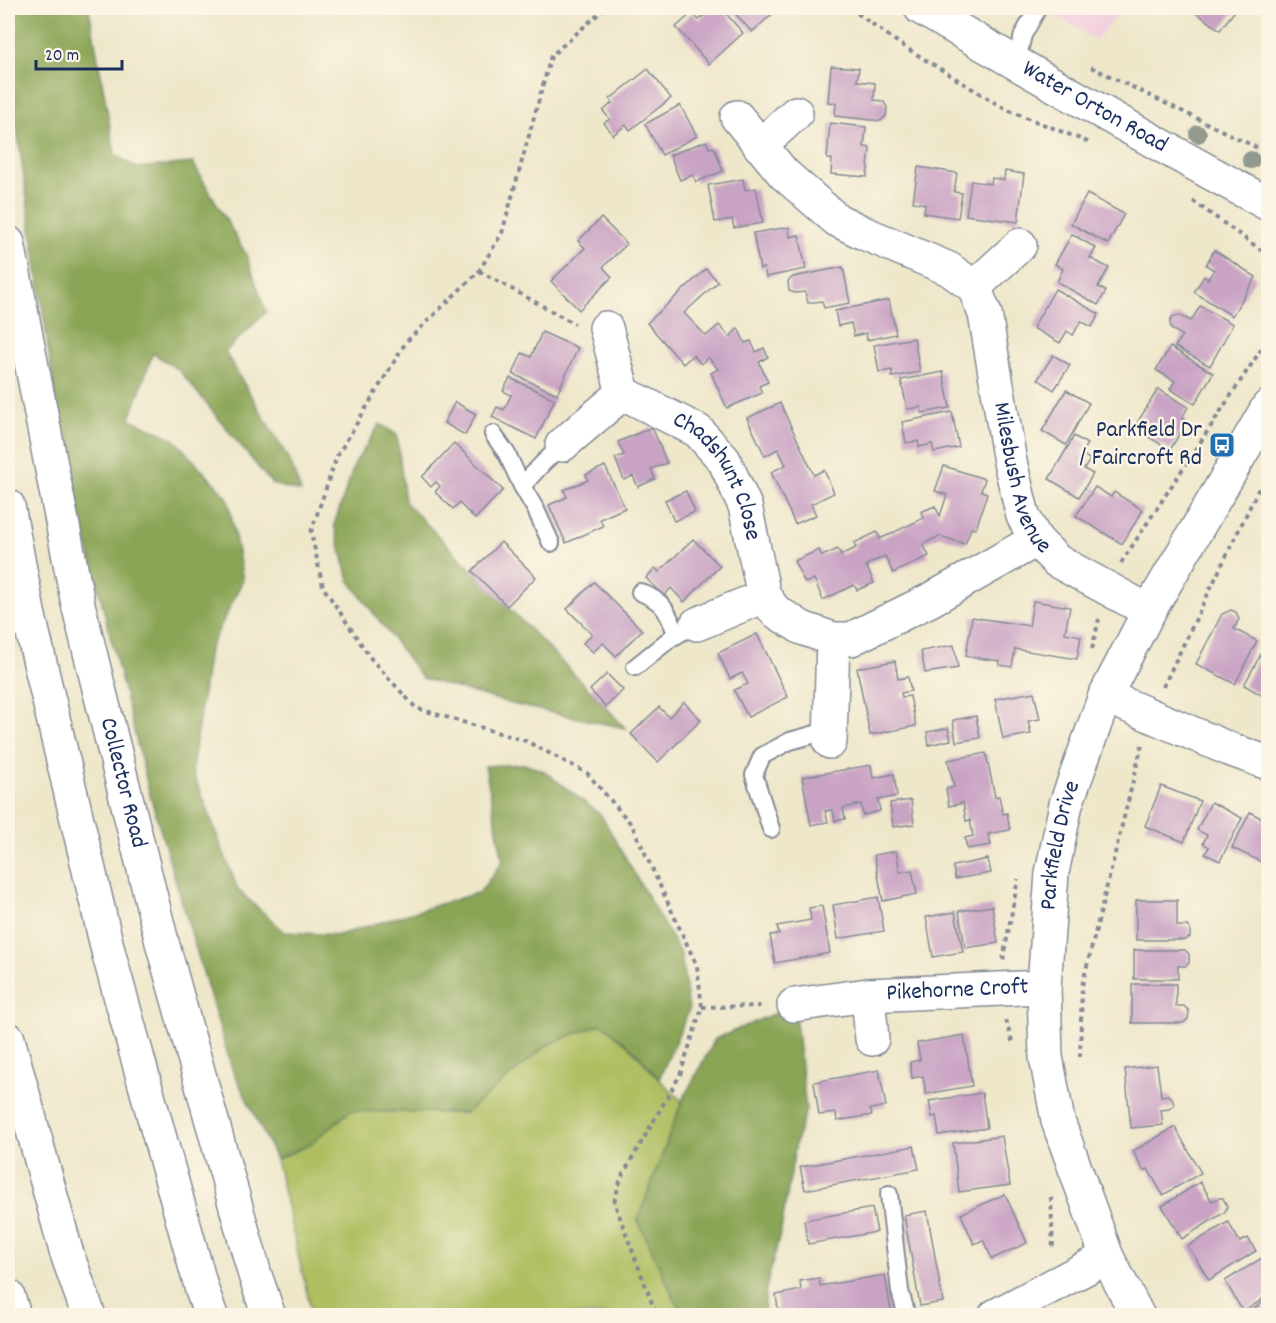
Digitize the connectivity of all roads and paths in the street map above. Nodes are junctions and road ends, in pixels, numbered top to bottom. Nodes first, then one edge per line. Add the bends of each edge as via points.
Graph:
1 (605, 8) edge
2 (850, 8) edge
3 (921, 8) edge
4 (1038, 8) edge
5 (1016, 64) junction
6 (1084, 64) dead end
7 (796, 113) dead end
8 (737, 117) dead end
9 (760, 146) junction
10 (1098, 146) dead end
11 (1269, 153) edge
12 (1185, 195) dead end
13 (1269, 204) edge
14 (8, 243) edge
15 (1020, 245) dead end
16 (1269, 255) edge
17 (478, 271) junction
18 (974, 287) junction
19 (606, 328) joint
20 (624, 393) junction
21 (1269, 406) edge
22 (493, 434) dead end
23 (562, 445) joint
24 (1263, 480) dead end
25 (522, 486) junction
26 (8, 506) edge
27 (1036, 540) junction
28 (551, 543) dead end
29 (640, 592) dead end
30 (764, 596) junction
31 (1149, 611) junction
32 (687, 630) junction
33 (833, 639) junction
34 (635, 667) dead end
35 (1105, 696) junction
36 (1150, 715) junction
37 (830, 736) joint
38 (1269, 762) edge
39 (771, 829) dead end
40 (1044, 987) junction
41 (868, 995) junction
42 (794, 1005) joint
43 (702, 1007) junction
44 (8, 1039) edge
45 (872, 1039) dead end
46 (1080, 1057) dead end
47 (889, 1194) dead end
48 (1107, 1257) junction
49 (8, 1296) edge
50 (14, 1316) edge
51 (89, 1316) edge
52 (211, 1316) edge
53 (269, 1316) edge
54 (657, 1316) edge
55 (907, 1316) edge
56 (995, 1316) edge
57 (1138, 1316) edge

1 - 17 path via 551,56 502,233
2 - 10 path via 1005,109
3 - 5 main road, Water Orton Road
4 - 5 lane via 1023,35
5 - 13 main road, Water Orton Road
6 - 11 path
7 - 9 main road
8 - 9 main road
9 - 18 main road via 784,174 837,220 949,269
12 - 16 path
14 - 53 main road, Collector Road via 81,615 163,946
15 - 18 main road
17 - 19 path via 588,331
17 - 43 path via 406,342 337,456 311,532 323,587 372,660 416,708 526,741 587,773 632,825 697,966
18 - 27 main road, Milesbush Avenue via 985,314 1023,516
19 - 20 main road
20 - 23 main road
20 - 30 main road, Chadshunt Close via 698,431 724,460 745,506
21 - 31 main road, Parkfield Drive
22 - 25 lane
23 - 25 lane
24 - 36 path
25 - 28 lane
26 - 52 main road via 28,612 108,955
27 - 31 main road, Milesbush Avenue via 1057,561
27 - 33 main road via 851,639
29 - 32 lane via 656,599
30 - 32 main road
30 - 33 main road via 784,617
31 - 35 main road, Parkfield Drive
32 - 34 lane
33 - 37 main road
35 - 36 main road
35 - 40 main road, Parkfield Drive via 1066,804 1052,873
36 - 38 main road
36 - 46 path via 1082,986
37 - 39 lane via 790,741 762,756 754,775
40 - 41 main road, Pikehorne Croft
40 - 48 main road, Parkfield Drive via 1046,1057 1058,1121
41 - 42 main road, Pikehorne Croft
41 - 45 main road, Pikehorne Croft
42 - 43 path
43 - 54 path via 680,1075 621,1178 614,1202
44 - 51 main road via 66,1251
47 - 55 lane via 900,1291
48 - 56 main road
48 - 57 main road, Parkfield Drive
49 - 50 main road

